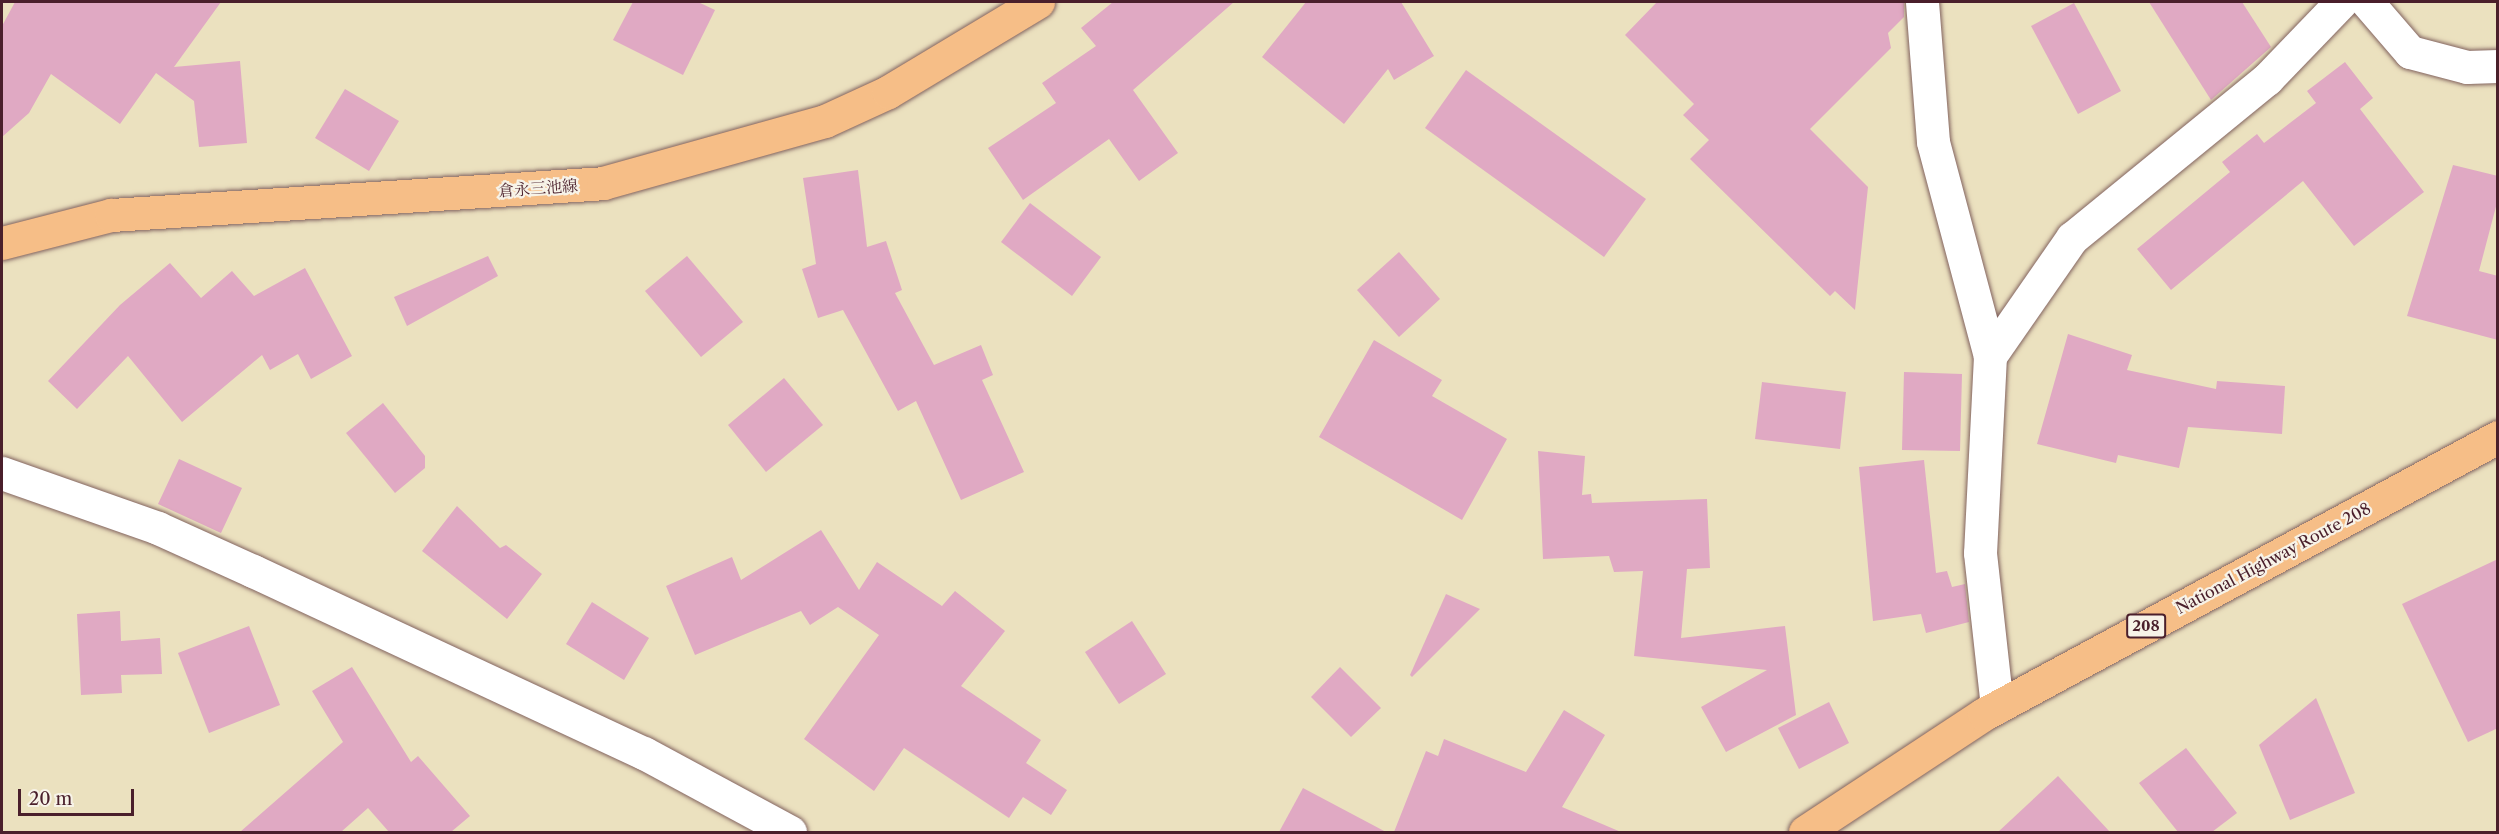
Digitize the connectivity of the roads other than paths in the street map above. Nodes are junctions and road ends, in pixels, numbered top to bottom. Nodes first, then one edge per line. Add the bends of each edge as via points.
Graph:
1 (1038, 2) edge
2 (1922, 2) edge
3 (2341, 2) edge
4 (2367, 2) edge
5 (2498, 66) edge
6 (2, 243) edge
7 (1990, 356) junction
8 (2498, 436) edge
9 (2, 473) edge
10 (1997, 707) junction
11 (790, 832) edge
12 (1805, 832) edge

1 - 6 main road, 倉永三池線 via 888,92 825,121 603,183 111,215
2 - 7 street via 1933,142
3 - 7 street via 2267,79 2072,238
4 - 5 street via 2410,52 2467,67
7 - 10 street via 1980,553
8 - 10 main road, National Highway Route 208 / 208
9 - 11 street via 158,528 242,566 644,753
10 - 12 main road, National Highway Route 208 / 208

